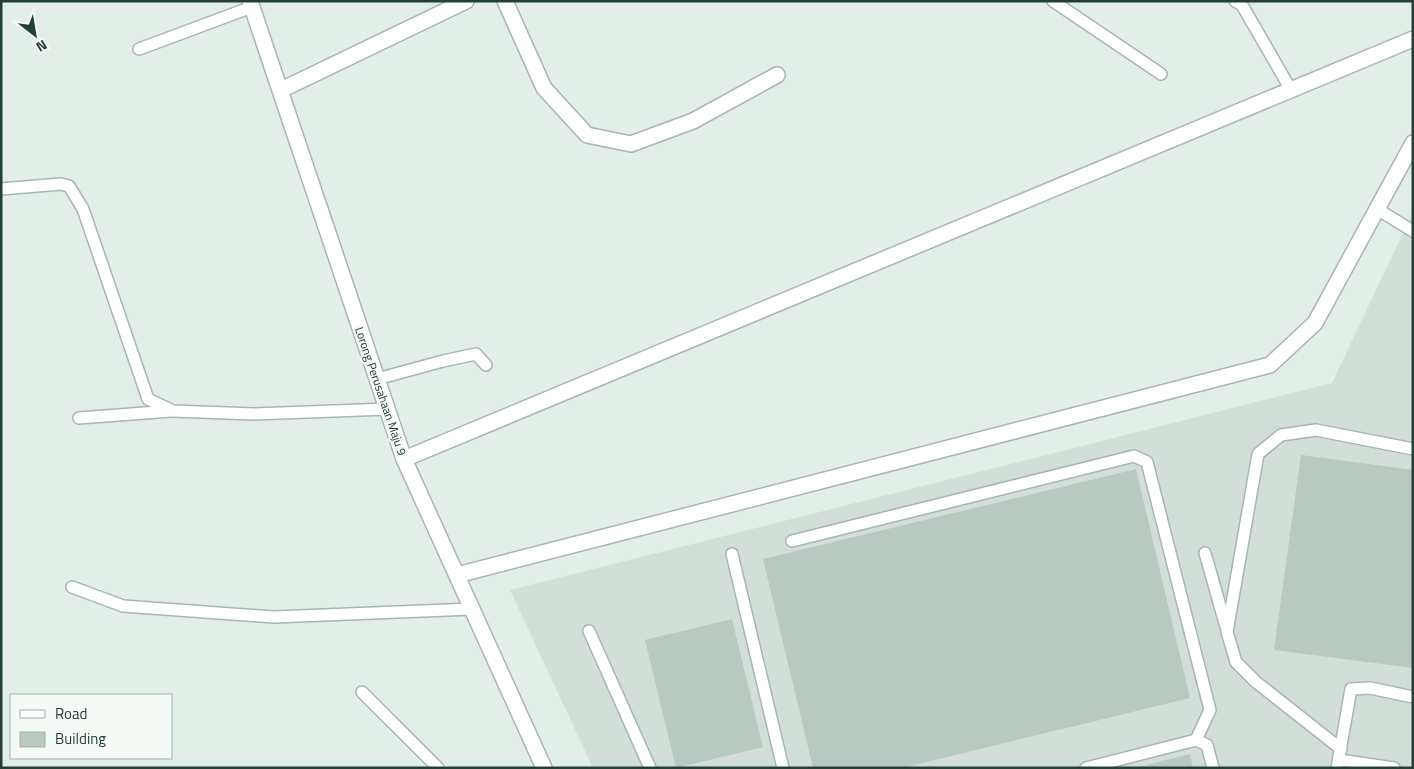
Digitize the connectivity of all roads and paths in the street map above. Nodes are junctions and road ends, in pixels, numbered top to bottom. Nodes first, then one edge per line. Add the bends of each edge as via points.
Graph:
1 (466, 1) edge
2 (505, 1) edge
3 (1053, 1) edge
4 (1234, 1) edge
5 (251, 4) edge
6 (1413, 39) edge
7 (139, 49) dead end
8 (1161, 74) dead end
9 (777, 75) dead end
10 (280, 90) junction
11 (1290, 90) junction
12 (1413, 143) edge
13 (1, 188) edge
14 (1377, 209) junction
15 (1413, 231) edge
16 (486, 365) dead end
17 (377, 379) junction
18 (387, 409) junction
19 (173, 411) junction
20 (79, 418) dead end
21 (1413, 449) edge
22 (404, 459) junction
23 (792, 541) dead end
24 (1205, 553) dead end
25 (732, 554) dead end
26 (457, 575) junction
27 (72, 588) dead end
28 (472, 609) junction
29 (589, 631) dead end
30 (1227, 632) junction
31 (362, 692) dead end
32 (1413, 697) edge
33 (1196, 740) junction
34 (1339, 759) edge
35 (541, 767) edge
36 (438, 768) edge
37 (650, 768) edge
38 (783, 768) edge
39 (1086, 768) edge
40 (1213, 768) edge
41 (1394, 768) edge

1 - 10 street
2 - 9 street via 544,88 587,135 631,144 693,121
3 - 8 lane
4 - 11 lane via 1242,5
5 - 7 lane
5 - 10 street, Lorong Perusahaan Maju 9
6 - 11 street
10 - 17 street, Lorong Perusahaan Maju 9
11 - 22 street
12 - 14 street
13 - 19 lane via 69,186 83,209 148,399
14 - 15 lane
14 - 26 street via 1315,323 1270,365
16 - 17 lane via 476,354
17 - 18 street, Lorong Perusahaan Maju 9
18 - 19 lane via 254,414
18 - 22 street, Lorong Perusahaan Maju 9
19 - 20 lane
21 - 30 lane via 1316,430 1281,435 1258,454
22 - 26 street, Lorong Perusahaan Maju 9
23 - 33 lane via 1134,456 1147,462 1210,710
24 - 30 lane
25 - 38 lane
26 - 28 street, Lorong Perusahaan Maju 9
27 - 28 lane via 123,606 274,617
28 - 35 street, Lorong Perusahaan Maju 9
29 - 37 lane
30 - 34 lane via 1236,662
31 - 36 lane
32 - 34 lane via 1370,688 1352,689
33 - 39 lane
33 - 40 lane via 1207,745
34 - 41 lane

